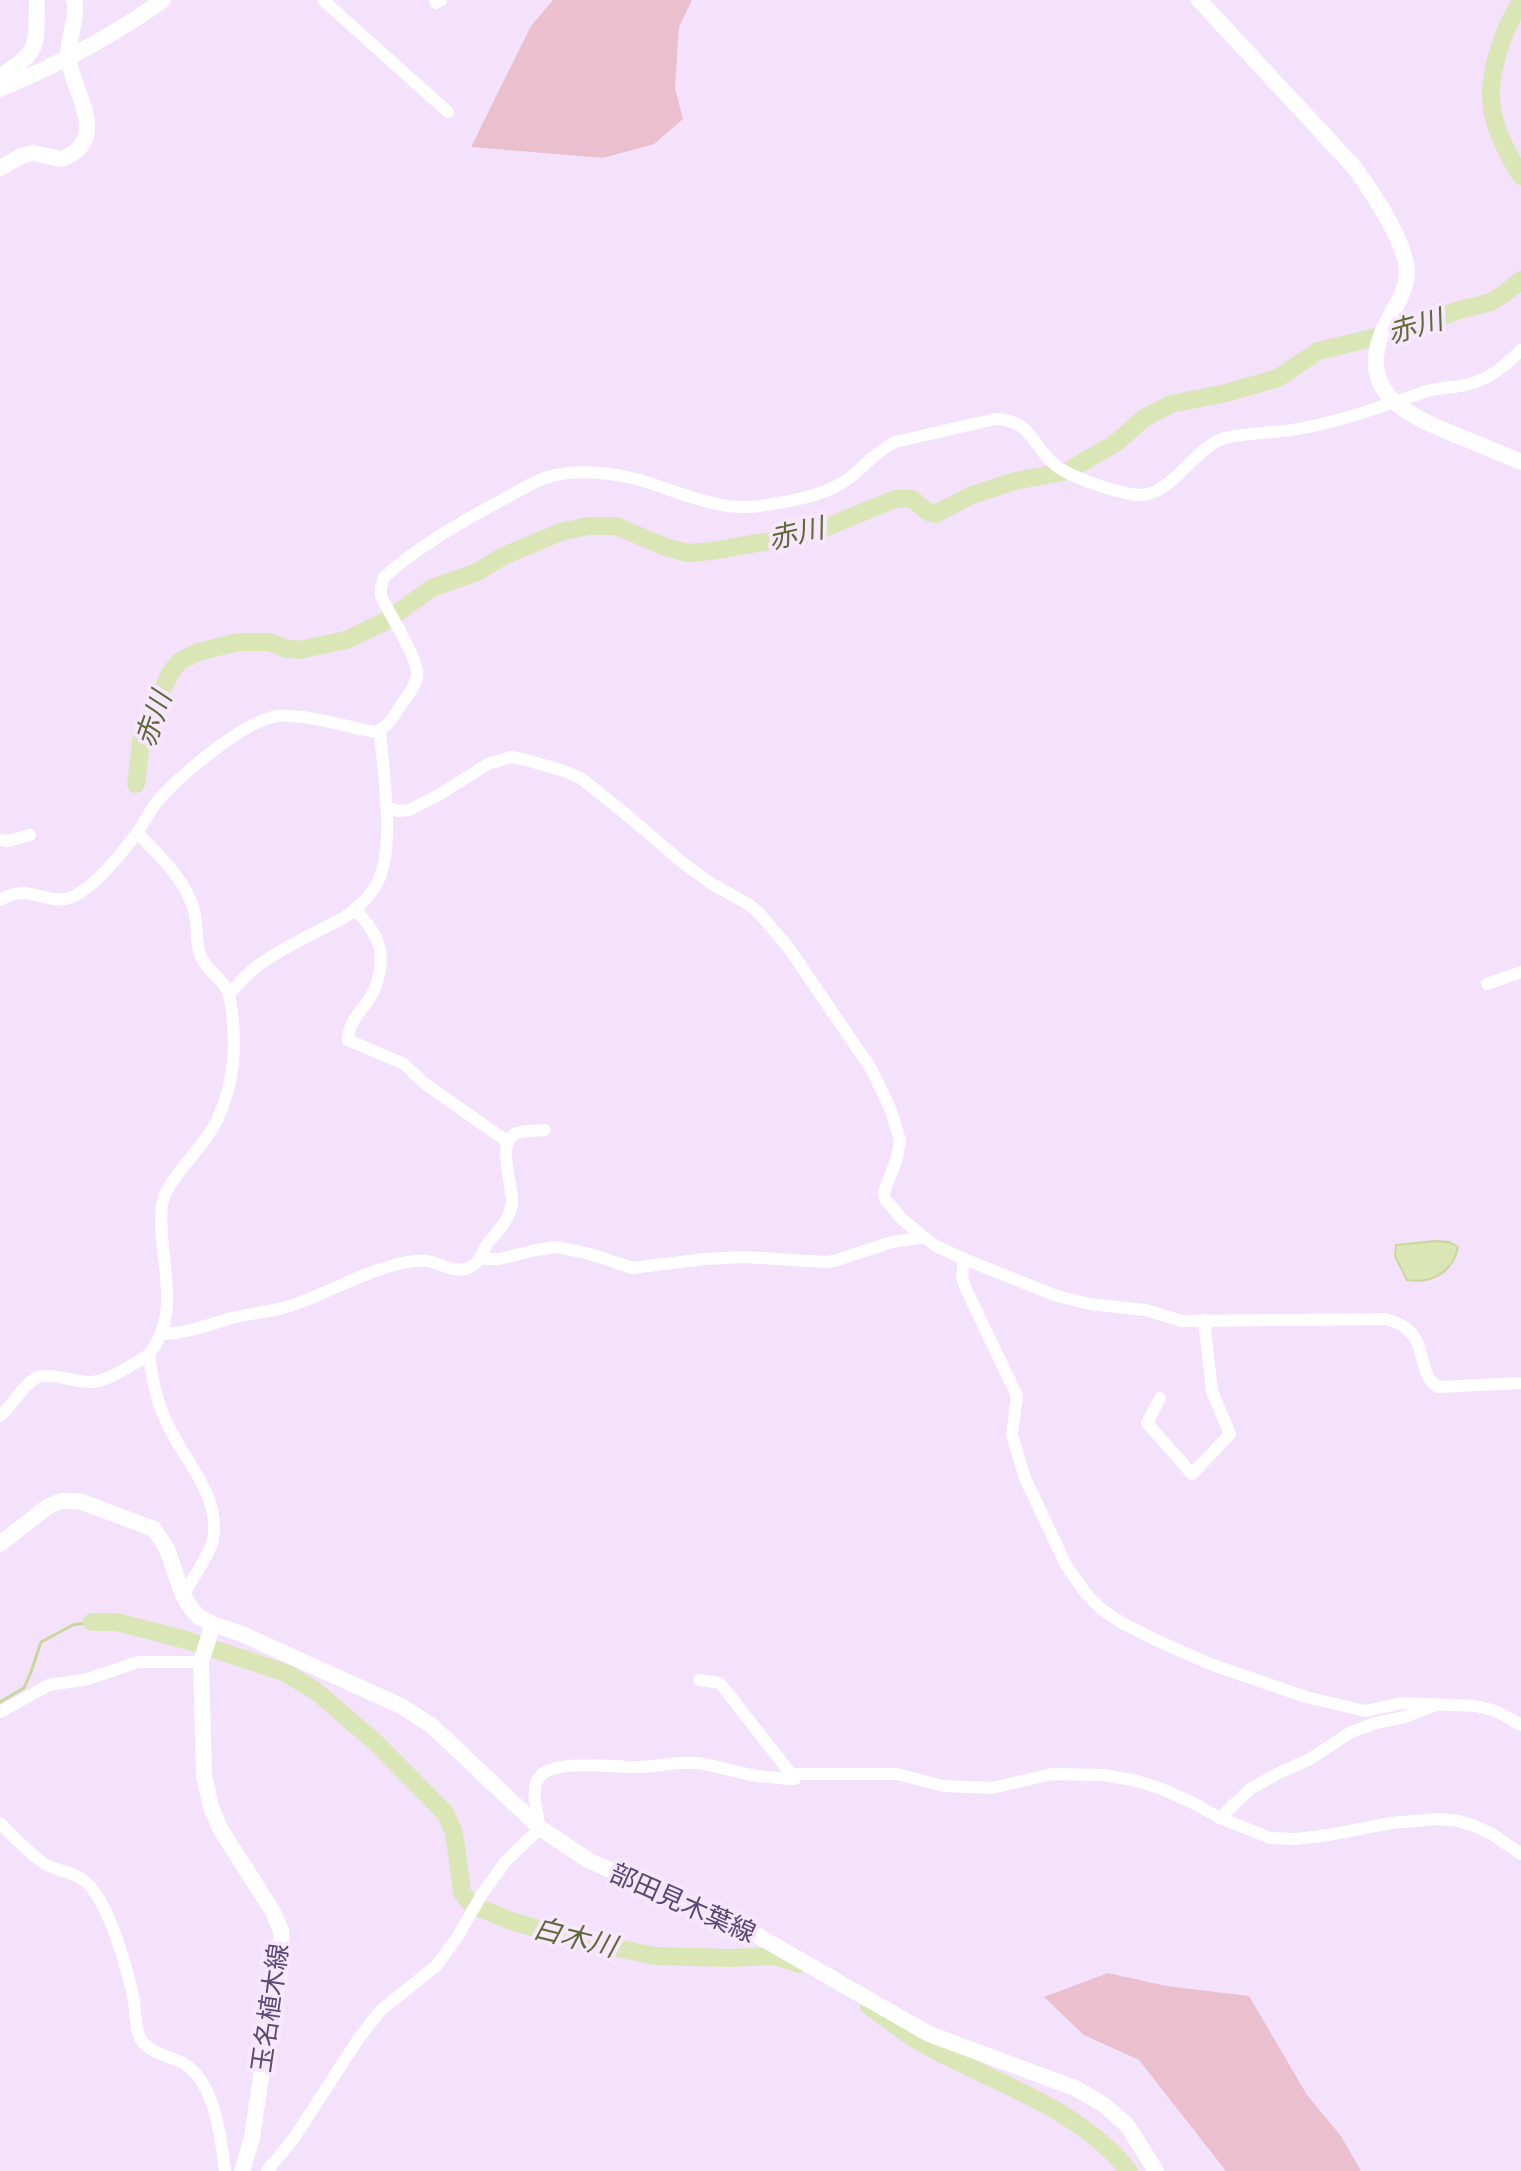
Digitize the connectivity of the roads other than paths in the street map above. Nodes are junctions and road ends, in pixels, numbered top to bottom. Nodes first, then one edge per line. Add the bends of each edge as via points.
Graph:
1 (37, 0) edge
2 (74, 0) edge
3 (163, 0) edge
4 (323, 0) edge
5 (435, 0) edge
6 (441, 0) edge
7 (1199, 0) edge
8 (68, 59) junction
9 (0, 76) edge
10 (0, 89) edge
11 (448, 112) dead end
12 (0, 168) edge
13 (1521, 350) edge
14 (1396, 403) junction
15 (1521, 462) edge
16 (380, 731) junction
17 (386, 807) junction
18 (137, 833) junction
19 (30, 835) dead end
20 (0, 840) edge
21 (0, 900) edge
22 (355, 909) junction
23 (1521, 972) edge
24 (1487, 984) dead end
25 (229, 994) junction
26 (545, 1130) dead end
27 (508, 1142) junction
28 (924, 1237) junction
29 (480, 1259) junction
30 (964, 1259) junction
31 (1204, 1320) junction
32 (160, 1334) junction
33 (149, 1355) junction
34 (1521, 1383) edge
35 (1160, 1398) dead end
36 (0, 1416) edge
37 (0, 1544) edge
38 (183, 1595) junction
39 (206, 1646) junction
40 (699, 1680) dead end
41 (1436, 1704) junction
42 (0, 1712) edge
43 (1521, 1725) edge
44 (791, 1774) junction
45 (1220, 1818) junction
46 (0, 1823) edge
47 (540, 1828) junction
48 (1521, 1854) edge
49 (225, 2171) edge
50 (242, 2171) edge
51 (267, 2171) edge
52 (1156, 2171) edge

1 - 9 main road via 34,46 22,62
2 - 8 main road
3 - 8 main road
4 - 11 street
5 - 6 street
7 - 14 main road via 1354,167 1387,218 1407,273 1380,337 1376,362 1382,387
8 - 10 main road
8 - 12 main road via 86,114 86,137 61,159 33,153
13 - 14 street via 1484,379
14 - 15 main road via 1413,417
14 - 16 street via 1308,427 1224,438 1162,488 1139,495 1077,478 1054,464 1024,427 1007,419 895,442 831,488 758,507 720,505 606,473 546,478 445,532 384,577 381,596 418,671 393,719
16 - 17 street
16 - 18 street via 268,717 176,782
17 - 22 street via 379,879
17 - 28 street via 409,810 488,764 511,757 526,760 582,779 683,863 748,904 788,947 872,1070 900,1140 885,1199
18 - 21 street via 103,873 74,896 57,900 15,893
18 - 25 street via 185,891 193,907 201,958
19 - 20 street
22 - 25 street via 257,965
22 - 27 street via 378,941 380,957 371,996 348,1040 404,1064
23 - 24 street
25 - 32 street via 235,1044 229,1092 215,1124 162,1202 168,1297
26 - 27 street via 518,1132
27 - 29 street via 512,1204
28 - 29 street via 825,1262 744,1257 632,1268 557,1247
28 - 30 street
29 - 32 street via 457,1270 425,1260 396,1265 292,1306
30 - 31 street via 1079,1302 1145,1310 1182,1321
30 - 41 street via 966,1289 1017,1396 1013,1443 1025,1478 1066,1565 1101,1609 1210,1664 1306,1697 1365,1711 1402,1703
31 - 34 street via 1385,1319 1403,1324 1414,1336 1428,1378 1438,1387
31 - 35 street via 1212,1391 1230,1434 1192,1474 1147,1423
32 - 33 street
33 - 36 street via 91,1382 39,1376
33 - 38 street via 166,1423 203,1483 214,1517 213,1543
37 - 38 main road via 47,1507 79,1501 154,1529
38 - 39 main road via 199,1617
39 - 42 street via 49,1685
39 - 47 main road, 部田見木葉線 via 242,1634 401,1706 431,1725
39 - 50 main road, 玉名植木線 via 204,1775 211,1807 281,1930 282,1960
40 - 44 street via 720,1683
41 - 43 street via 1476,1706
41 - 45 street via 1351,1732 1250,1789
44 - 45 street via 897,1774 943,1786 992,1788 1052,1774 1104,1775 1162,1789
44 - 47 street via 795,1779 671,1762 559,1768 537,1780
45 - 48 street via 1270,1838 1296,1839 1391,1823 1459,1821 1492,1834
46 - 49 street via 42,1862 75,1874 95,1892 119,1947 140,2038 195,2072 219,2127
47 - 51 street via 506,1861 436,1966 380,2011
47 - 52 main road, 部田見木葉線 via 588,1860 758,1936 929,2034 1075,2088 1127,2125

